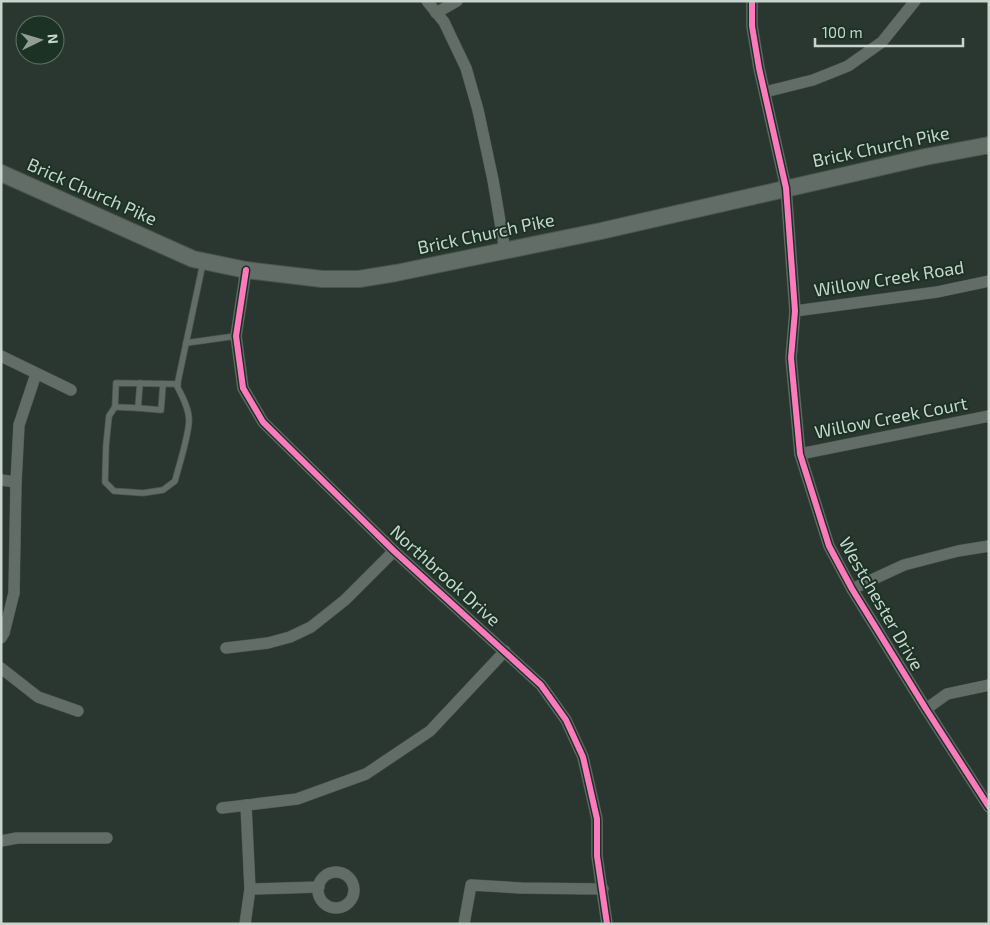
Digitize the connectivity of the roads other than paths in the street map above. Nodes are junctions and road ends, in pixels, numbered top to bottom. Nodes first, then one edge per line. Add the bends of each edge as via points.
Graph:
1 (427, 1) edge
2 (457, 1) edge
3 (752, 1) edge
4 (915, 1) edge
5 (436, 12) junction
6 (764, 92) junction
7 (989, 145) edge
8 (1, 173) edge
9 (786, 188) junction
10 (505, 251) junction
11 (203, 261) junction
12 (246, 270) junction
13 (989, 281) edge
14 (795, 311) junction
15 (236, 336) junction
16 (186, 343) junction
17 (1, 356) edge
18 (36, 374) junction
19 (140, 383) junction
20 (163, 384) junction
21 (178, 384) junction
22 (71, 390) dead end
23 (115, 407) junction
24 (138, 408) junction
25 (989, 416) edge
26 (800, 454) junction
27 (1, 480) edge
28 (16, 482) junction
29 (989, 546) edge
30 (394, 551) junction
31 (852, 588) junction
32 (1, 638) edge
33 (226, 648) dead end
34 (505, 651) junction
35 (1, 668) edge
36 (989, 684) edge
37 (926, 709) junction
38 (78, 711) dead end
39 (246, 805) junction
40 (989, 807) edge
41 (222, 808) dead end
42 (107, 838) dead end
43 (1, 840) edge
44 (319, 887) dead end
45 (250, 889) junction
46 (602, 889) junction
47 (245, 924) edge
48 (464, 924) edge
49 (607, 924) edge

1 - 5 street
2 - 5 street
3 - 6 street, Westchester Drive via 752,26
4 - 6 street via 882,42 848,66 813,80
5 - 10 street via 466,68 480,119
6 - 9 street, Westchester Drive
7 - 9 main road, Brick Church Pike
8 - 11 main road, Brick Church Pike
9 - 10 main road, Brick Church Pike
9 - 14 street, Westchester Drive
10 - 12 main road, Brick Church Pike via 359,279 322,279
11 - 12 main road, Brick Church Pike
11 - 16 lane
12 - 15 street, Northbrook Drive
13 - 14 street, Willow Creek Road via 936,292
14 - 26 street, Westchester Drive via 791,358
15 - 16 lane
15 - 30 street, Northbrook Drive via 243,388 263,422
16 - 21 lane
17 - 18 street
18 - 22 street
18 - 28 street via 19,425
19 - 20 lane
19 - 23 lane via 116,383
19 - 24 lane
20 - 21 lane
20 - 24 lane via 161,410
21 - 23 lane via 189,419 187,436 175,481 162,490 143,493 114,491 105,482 109,416
23 - 24 lane
25 - 26 street, Willow Creek Court
26 - 31 street, Westchester Drive via 829,546
27 - 28 street
28 - 32 street via 14,593
29 - 31 street via 904,565
30 - 33 street via 345,600 311,627 268,643
30 - 34 street, Northbrook Drive
31 - 37 street, Westchester Drive
34 - 39 street via 430,731 366,774 297,799
34 - 46 street, Northbrook Drive via 541,685 566,720 583,757 597,819 597,856
35 - 38 street via 38,697
36 - 37 street via 948,694
37 - 40 street, Westchester Drive
39 - 41 street
39 - 45 street
42 - 43 street
44 - 45 street
45 - 47 street
46 - 48 street via 471,885
46 - 49 street, Northbrook Drive

